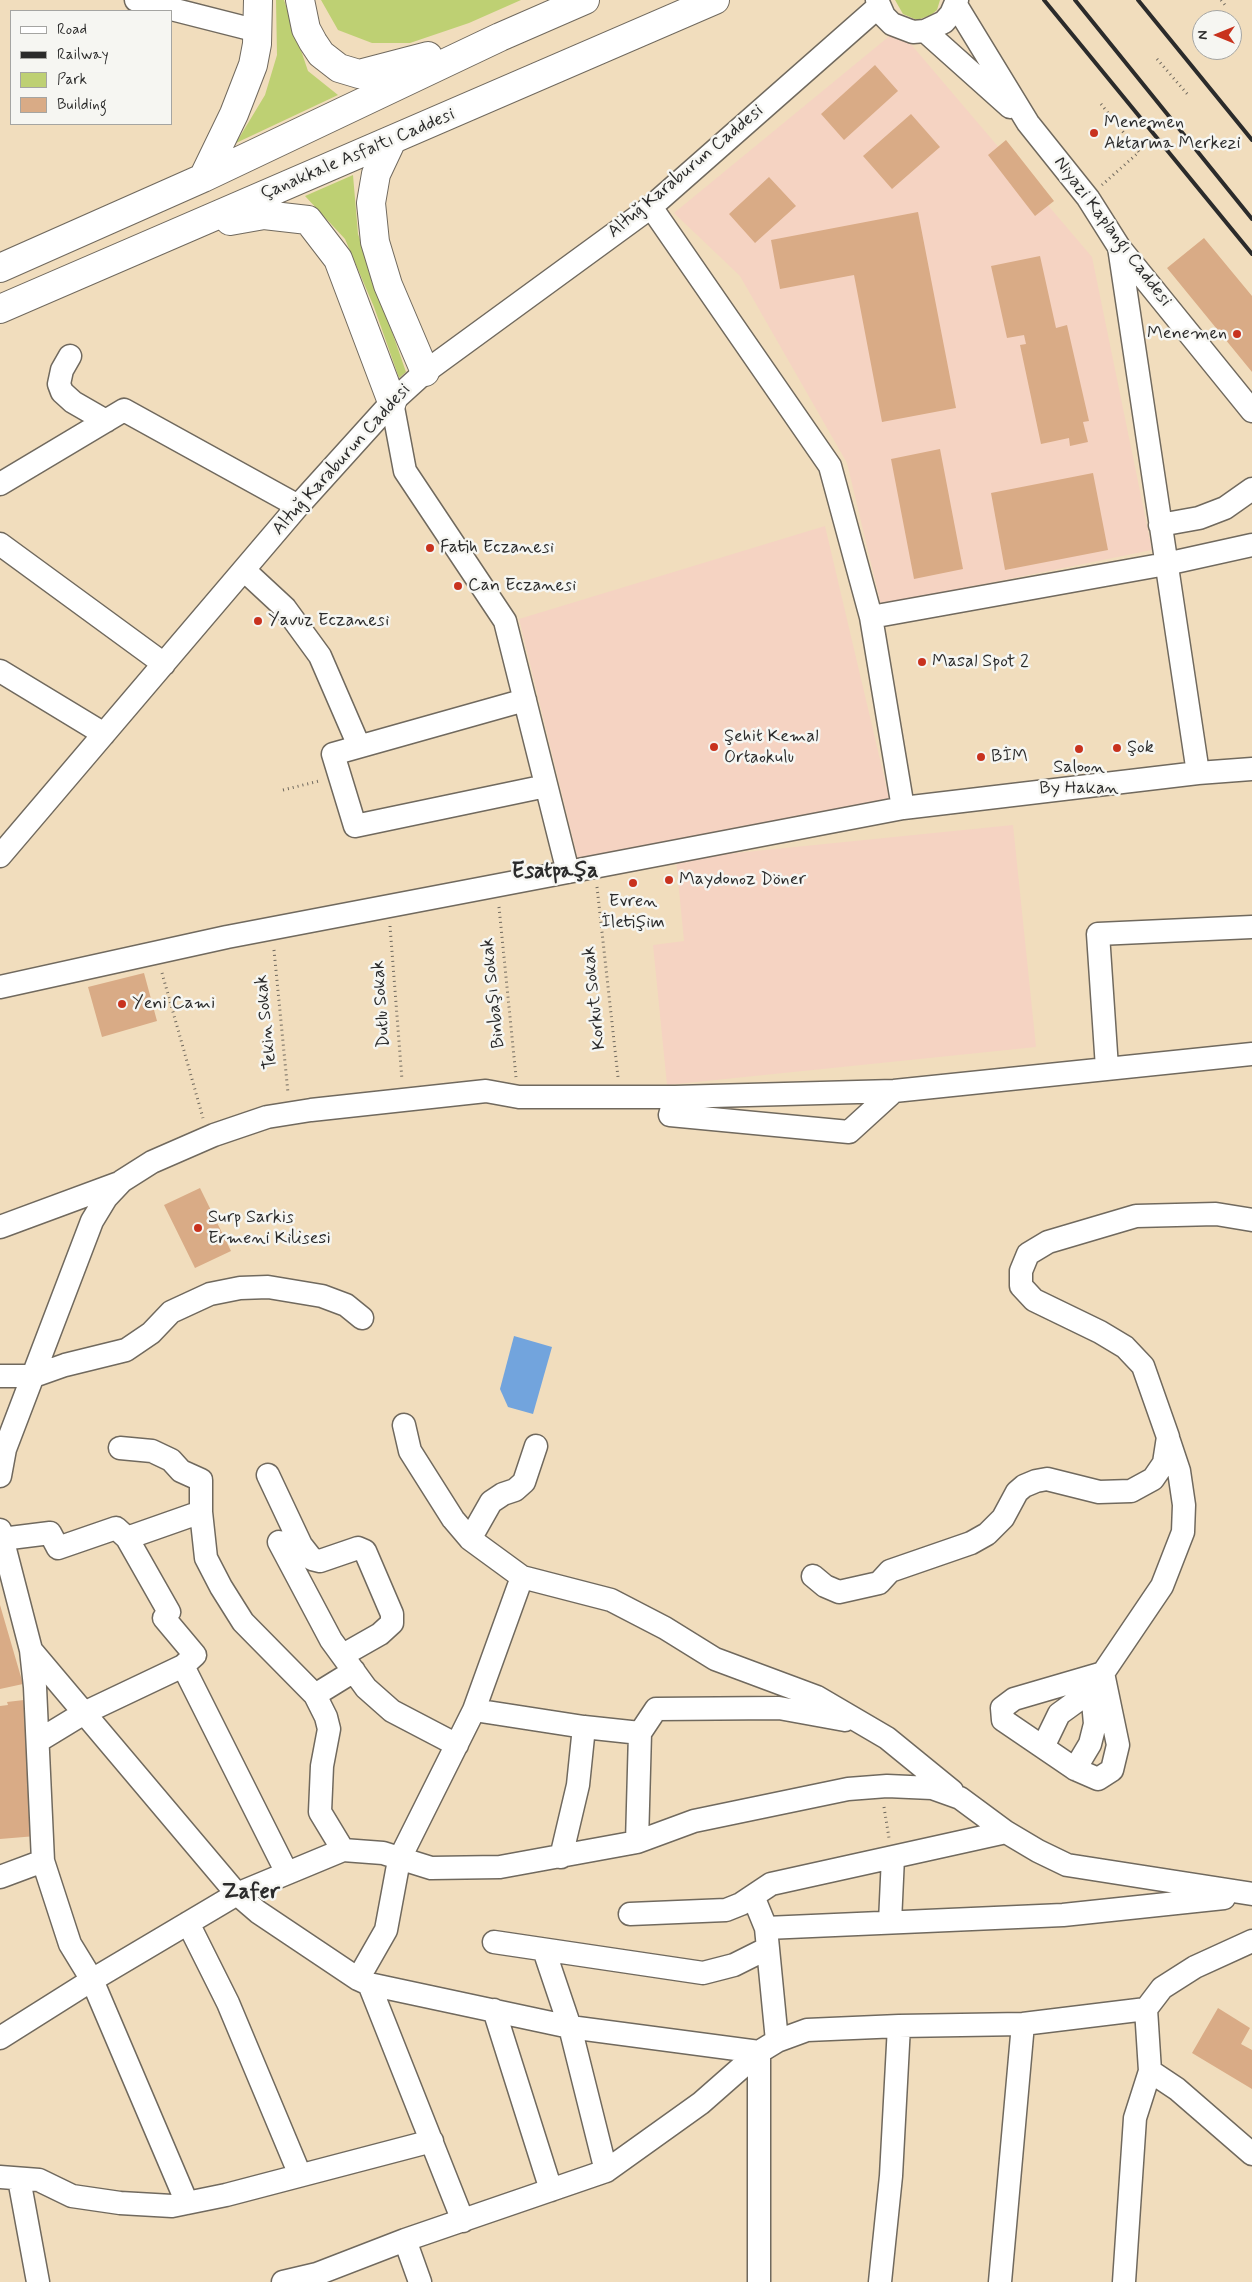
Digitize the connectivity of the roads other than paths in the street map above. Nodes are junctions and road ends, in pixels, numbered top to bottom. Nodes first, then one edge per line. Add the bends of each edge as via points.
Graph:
1 (136, 0) edge
2 (258, 0) edge
3 (584, 0) edge
4 (715, 0) edge
5 (300, 1) edge
6 (957, 2) edge
7 (877, 3) edge
8 (258, 31) junction
9 (925, 31) junction
10 (500, 36) junction
11 (1028, 123) junction
12 (392, 140) junction
13 (203, 178) junction
14 (651, 207) junction
15 (186, 229) junction
16 (1120, 246) junction
17 (0, 268) edge
18 (0, 308) edge
19 (70, 356) dead end
20 (425, 372) junction
21 (392, 402) junction
22 (1252, 411) edge
23 (106, 421) junction
24 (0, 484) edge
25 (1252, 489) edge
26 (298, 506) junction
27 (1160, 525) junction
28 (0, 544) edge
29 (1252, 545) edge
30 (1166, 564) junction
31 (244, 570) junction
32 (871, 617) junction
33 (164, 664) junction
34 (0, 672) edge
35 (525, 700) junction
36 (104, 734) junction
37 (359, 746) junction
38 (1252, 769) edge
39 (1198, 773) junction
40 (546, 786) junction
41 (903, 808) junction
42 (3, 847) edge
43 (568, 872) junction
44 (1252, 927) edge
45 (0, 987) edge
46 (1252, 1054) edge
47 (1107, 1068) junction
48 (894, 1091) junction
49 (675, 1097) junction
50 (122, 1182) junction
51 (1252, 1220) edge
52 (0, 1228) edge
53 (362, 1318) dead end
54 (0, 1376) edge
55 (34, 1376) junction
56 (404, 1425) dead end
57 (1168, 1438) junction
58 (536, 1446) dead end
59 (120, 1448) dead end
60 (268, 1475) dead end
61 (0, 1476) edge
62 (201, 1512) junction
63 (1, 1535) edge
64 (127, 1538) junction
65 (470, 1539) junction
66 (279, 1542) dead end
67 (813, 1576) dead end
68 (522, 1577) junction
69 (31, 1650) junction
70 (348, 1663) junction
71 (183, 1666) junction
72 (1098, 1681) junction
73 (314, 1695) junction
74 (474, 1710) junction
75 (84, 1713) junction
76 (863, 1726) junction
77 (584, 1727) junction
78 (640, 1733) junction
79 (38, 1741) junction
80 (457, 1745) junction
81 (1043, 1747) junction
82 (1075, 1769) junction
83 (960, 1798) junction
84 (1006, 1832) junction
85 (637, 1842) junction
86 (343, 1850) junction
87 (561, 1857) junction
88 (893, 1857) junction
89 (399, 1860) junction
90 (44, 1862) junction
91 (287, 1873) junction
92 (0, 1877) edge
93 (237, 1894) junction
94 (1252, 1894) edge
95 (753, 1896) junction
96 (630, 1914) dead end
97 (188, 1922) junction
98 (890, 1922) junction
99 (767, 1938) junction
100 (494, 1942) dead end
101 (1252, 1942) edge
102 (544, 1950) junction
103 (92, 1980) junction
104 (364, 1981) junction
105 (494, 2010) junction
106 (1146, 2010) junction
107 (1023, 2024) junction
108 (899, 2026) junction
109 (570, 2027) junction
110 (0, 2038) edge
111 (768, 2046) junction
112 (1150, 2071) junction
113 (432, 2141) junction
114 (1252, 2154) edge
115 (606, 2171) junction
116 (300, 2175) junction
117 (10, 2178) edge
118 (551, 2190) junction
119 (187, 2203) junction
120 (463, 2221) junction
121 (405, 2240) junction
122 (38, 2282) edge
123 (283, 2282) edge
124 (420, 2282) edge
125 (759, 2282) edge
126 (880, 2282) edge
127 (1000, 2282) edge
128 (1124, 2282) edge

1 - 8 street
2 - 8 highway
3 - 10 highway
4 - 12 highway, Çanakkale Asfaltı Caddesi
5 - 10 highway via 306,29 321,54 330,63 349,72 373,71
6 - 9 street via 944,22
6 - 11 street, Niyazi Kaplangı Caddesi
7 - 9 street via 884,16 897,27 914,32
7 - 14 street, Altuğ Karaburun Caddesi
8 - 13 highway via 245,89
9 - 11 street, Niyazi Kaplangı Caddesi
10 - 13 highway
11 - 16 street, Niyazi Kaplangı Caddesi via 1088,198
12 - 15 highway, Çanakkale Asfaltı Caddesi
12 - 20 highway via 376,174 371,203 375,242 388,285
13 - 17 highway
14 - 20 street, Altuğ Karaburun Caddesi
14 - 32 street via 830,466
15 - 18 highway, Çanakkale Asfaltı Caddesi
15 - 21 highway via 264,215 308,220 338,259
16 - 22 street, Niyazi Kaplangı Caddesi
16 - 27 street
19 - 23 street via 62,370 59,384 62,392
20 - 21 street, Altuğ Karaburun Caddesi
21 - 26 street, Altuğ Karaburun Caddesi
21 - 35 street via 405,471 505,621
23 - 24 street
23 - 26 street via 124,410
25 - 27 street via 1224,508 1199,518
26 - 31 street, Altuğ Karaburun Caddesi
27 - 30 street
28 - 33 street
29 - 30 street
30 - 32 street
30 - 39 street
31 - 33 street, Altuğ Karaburun Caddesi
31 - 37 street via 285,608 320,656
32 - 41 street
33 - 36 street, Altuğ Karaburun Caddesi
34 - 36 street
35 - 37 street
35 - 40 street
36 - 42 street, Altuğ Karaburun Caddesi
37 - 40 street via 333,754 355,826
38 - 39 street
39 - 41 street
40 - 43 street
41 - 43 street
43 - 45 street via 271,929
44 - 47 street via 1098,934
46 - 47 street
47 - 48 street
48 - 49 street
48 - 49 street via 849,1132 670,1115
49 - 50 street via 518,1098 486,1091 291,1113 267,1117 208,1137 152,1162
50 - 52 street
50 - 55 street via 106,1198 92,1221
51 - 57 street via 1216,1214 1136,1216 1048,1242 1028,1254 1020,1271 1020,1286 1034,1300 1125,1347 1143,1366
53 - 55 street via 346,1305 322,1296 268,1287 218,1292 171,1312 151,1333 126,1350
54 - 55 street
55 - 61 street via 5,1449
56 - 65 street via 410,1451 453,1519
57 - 67 street via 1164,1463 1153,1480 1131,1491 1099,1492 1047,1480 1036,1481 1018,1492 1003,1518 987,1534 971,1543 890,1571 879,1583 839,1592
57 - 72 street via 1179,1471 1184,1505 1183,1532 1162,1586
58 - 65 street via 524,1482 491,1502
59 - 62 street via 152,1451 201,1480
60 - 70 street via 301,1545 312,1559 320,1561 358,1548 365,1551 392,1614 392,1623
62 - 64 street
62 - 73 street via 206,1558 221,1587 243,1622
63 - 64 street via 50,1533 58,1548 116,1528
63 - 69 street
64 - 71 street via 169,1612 164,1618 195,1655
65 - 68 street
66 - 70 street via 331,1640
68 - 74 street
68 - 76 street via 611,1600 715,1659 817,1697
69 - 75 street
69 - 79 street
70 - 73 street
70 - 80 street via 366,1688 392,1711
71 - 75 street
71 - 91 street
72 - 81 street via 1059,1714
72 - 81 street via 1014,1699 1002,1708 1003,1720
72 - 82 street via 1090,1744
72 - 82 street via 1118,1745 1112,1770 1098,1779
73 - 86 street via 329,1729 322,1766 320,1812
74 - 77 street
74 - 80 street
75 - 79 street
75 - 93 street
76 - 78 street via 839,1718 779,1708 656,1709
76 - 83 street via 886,1738
77 - 78 street
77 - 87 street via 578,1785
78 - 85 street
79 - 90 street
80 - 89 street
81 - 82 street
83 - 84 street
83 - 85 street via 932,1788 848,1789 694,1821
84 - 88 street
84 - 94 street via 1067,1865
85 - 87 street
86 - 89 street via 383,1853
86 - 91 street
87 - 89 street via 500,1866 431,1868
88 - 95 street via 771,1884
88 - 98 street
89 - 104 street via 386,1930
90 - 92 street
90 - 103 street via 70,1944
91 - 93 street
93 - 97 street
93 - 104 street via 258,1912
94 - 98 street via 1063,1915
95 - 96 street via 726,1910
95 - 99 street
97 - 103 street
97 - 116 street via 228,2003
98 - 99 street
99 - 102 street via 734,1965 703,1973
99 - 111 street
100 - 102 street
101 - 106 street via 1195,1967 1162,1988
102 - 109 street
103 - 110 street
103 - 119 street
104 - 105 street
104 - 113 street
105 - 109 street
105 - 118 street
106 - 107 street
106 - 112 street
107 - 108 street
107 - 127 street
108 - 111 street via 807,2030
108 - 126 street
109 - 111 street
109 - 115 street
111 - 115 street via 701,2103
111 - 125 street
112 - 114 street
112 - 128 street via 1135,2118
113 - 116 street
113 - 120 street
115 - 118 street
116 - 119 street
117 - 119 street via 39,2180 72,2196 120,2203 172,2206
117 - 122 street
118 - 120 street
120 - 121 street
121 - 123 street via 317,2274
121 - 124 street

